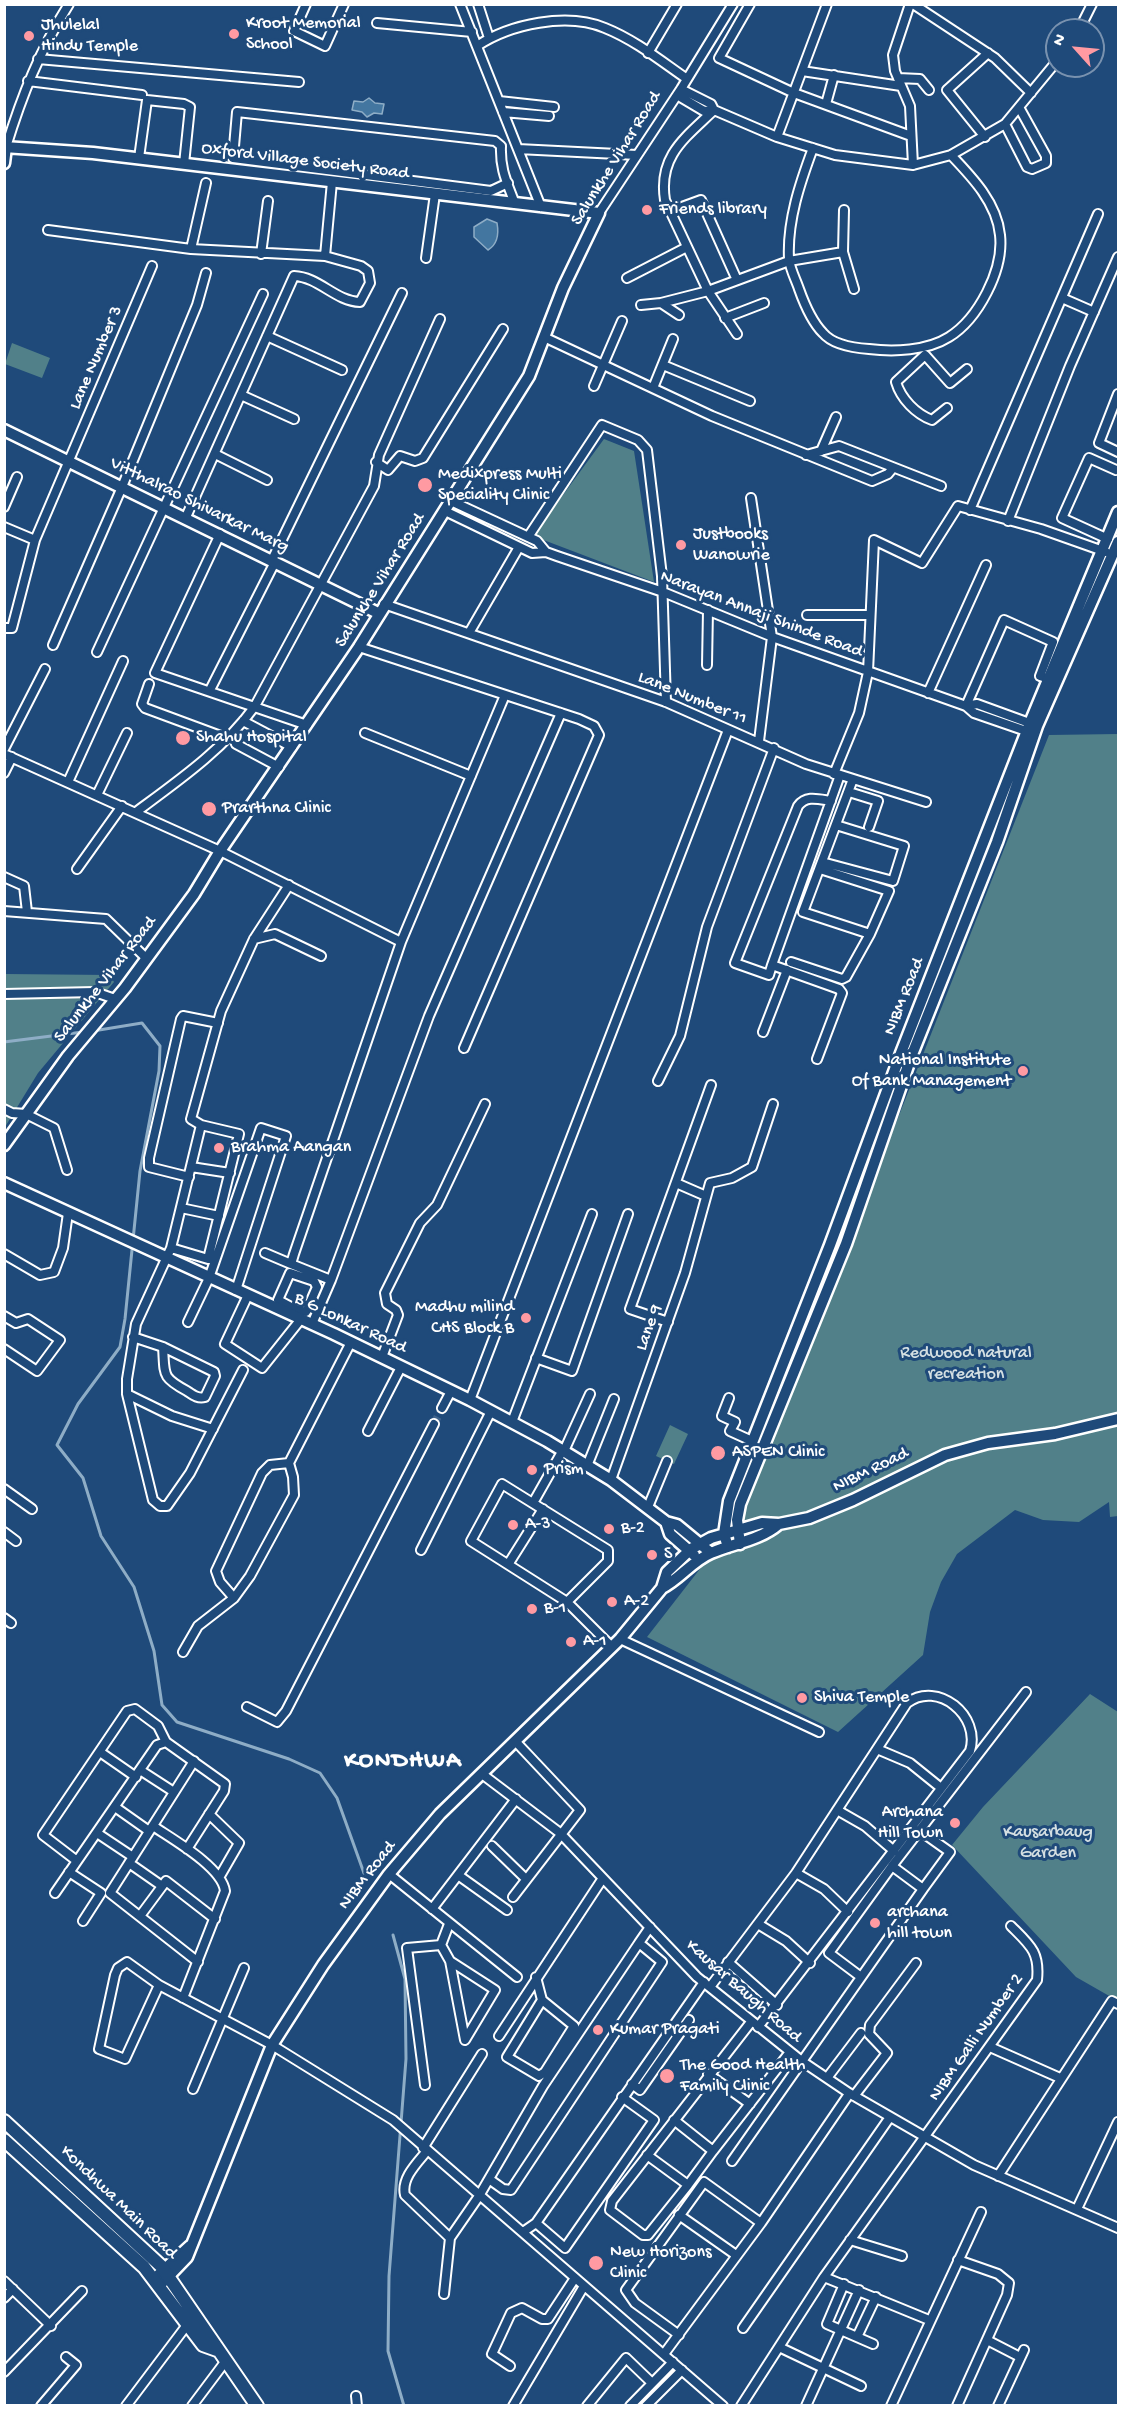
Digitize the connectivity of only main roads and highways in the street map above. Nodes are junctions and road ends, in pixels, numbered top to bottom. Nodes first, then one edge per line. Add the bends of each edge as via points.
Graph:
1 (4, 2121) edge
2 (4, 2140) edge
3 (161, 2278) junction
4 (257, 2406) edge

1 - 3 main road, Kondhwa Main Road
2 - 3 main road, Kondhwa Main Road
3 - 4 main road, Kondhwa Main Road via 203,2345 217,2350

